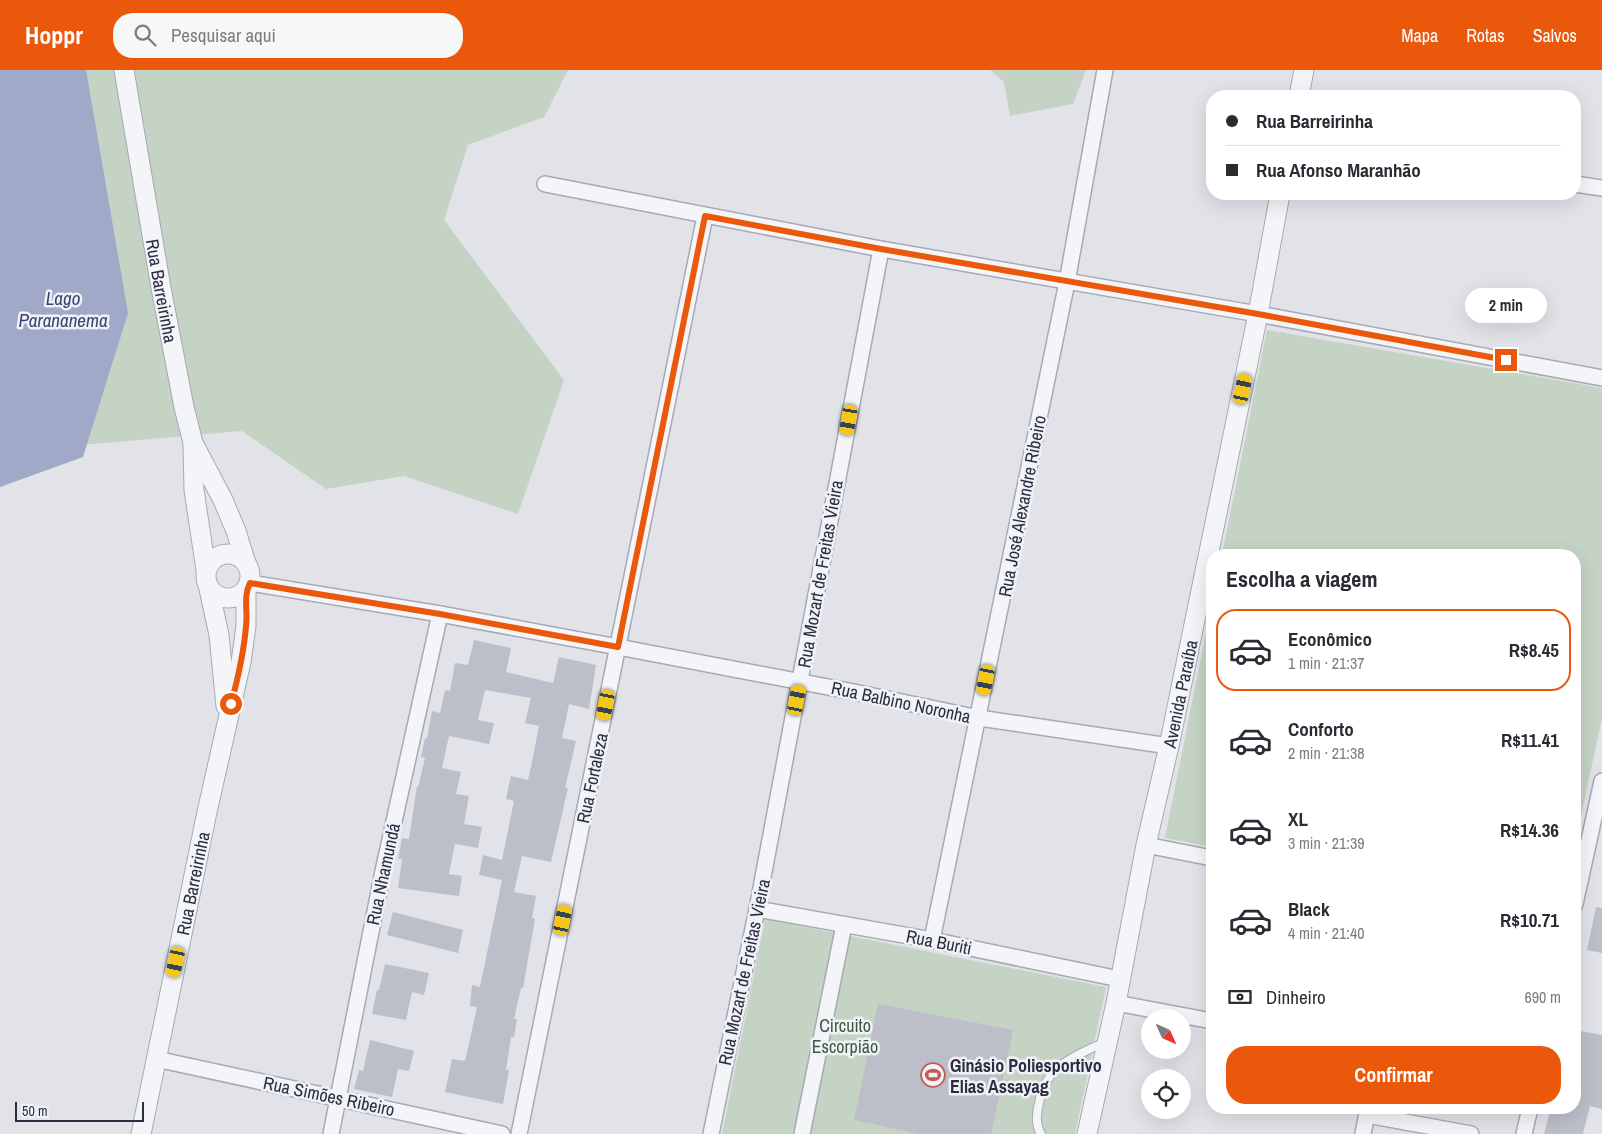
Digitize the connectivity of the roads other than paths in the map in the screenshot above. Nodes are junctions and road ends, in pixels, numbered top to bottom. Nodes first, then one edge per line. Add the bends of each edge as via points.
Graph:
1 (124, 70) edge
2 (1105, 70) edge
3 (1304, 70) edge
4 (1299, 90) edge
5 (545, 184) dead end
6 (1581, 185) edge
7 (1602, 188) edge
8 (1279, 200) edge
9 (705, 216) junction
10 (881, 249) junction
11 (1067, 282) junction
12 (1258, 314) junction
13 (1602, 378) edge
14 (193, 443) junction
15 (1210, 549) edge
16 (245, 560) junction
17 (1206, 566) edge
18 (208, 580) junction
19 (248, 587) junction
20 (440, 614) junction
21 (618, 647) junction
22 (800, 681) junction
23 (979, 718) junction
24 (227, 720) junction
25 (1169, 746) junction
26 (1602, 781) edge
27 (1146, 845) junction
28 (1206, 857) edge
29 (1581, 877) edge
30 (757, 909) junction
31 (844, 924) junction
32 (932, 940) junction
33 (1119, 979) junction
34 (1116, 1003) junction
35 (1206, 1020) edge
36 (1107, 1041) junction
37 (156, 1059) junction
38 (338, 1098) junction
39 (1367, 1114) edge
40 (1381, 1114) edge
41 (1529, 1114) edge
42 (141, 1134) edge
43 (331, 1134) edge
44 (502, 1134) edge
45 (519, 1134) edge
46 (711, 1134) edge
47 (802, 1134) edge
48 (1040, 1134) edge
49 (1087, 1134) edge
50 (1363, 1134) edge
51 (1471, 1134) edge
52 (1524, 1134) edge

1 - 14 street, Rua Barreirinha via 161,288
2 - 11 street, Rua José Alexandre Ribeiro
3 - 4 street
5 - 9 street
6 - 7 street
8 - 12 street, Avenida Paraíba
9 - 10 street
9 - 21 street, Rua Fortaleza
10 - 11 street
10 - 22 street, Rua Mozart de Freitas Vieira
11 - 12 street
11 - 23 street, Rua José Alexandre Ribeiro
12 - 13 street
12 - 15 street, Avenida Paraíba
14 - 16 street, Rua Barreirinha via 223,500
14 - 18 street, Rua Barreirinha via 193,478
16 - 18 street via 228,553 218,556 211,562
16 - 19 street, Rua Barreirinha via 251,575
17 - 25 street, Avenida Paraíba
18 - 19 street via 215,595 223,598 240,596
18 - 24 street, Rua Barreirinha via 219,635
19 - 20 street, Rua Balbino Noronha
19 - 24 street, Rua Barreirinha via 241,662
20 - 21 street, Rua Balbino Noronha
20 - 38 street, Rua Nhamundá via 383,871
21 - 22 street, Rua Balbino Noronha
21 - 45 street, Rua Fortaleza
22 - 23 street, Rua Balbino Noronha
22 - 30 street, Rua Mozart de Freitas Vieira
23 - 25 street, Rua Balbino Noronha
23 - 32 street, Rua José Alexandre Ribeiro
24 - 37 street, Rua Barreirinha
25 - 27 street, Avenida Paraíba
26 - 29 street
27 - 28 street
27 - 33 street, Avenida Paraíba
30 - 31 street, Rua Buriti
30 - 46 street, Rua Mozart de Freitas Vieira
31 - 32 street, Rua Buriti
31 - 47 street
32 - 33 street, Rua Buriti
33 - 34 street, Avenida Paraíba
34 - 35 street
34 - 36 street, Avenida Paraíba
36 - 48 lane via 1051,1073 1040,1097 1036,1118
36 - 49 street, Avenida Paraíba
37 - 38 street, Rua Simões Ribeiro
37 - 42 street, Rua Barreirinha
38 - 43 street, Rua Nhamundá
38 - 44 street, Rua Simões Ribeiro
39 - 50 street
40 - 51 street
41 - 52 street

